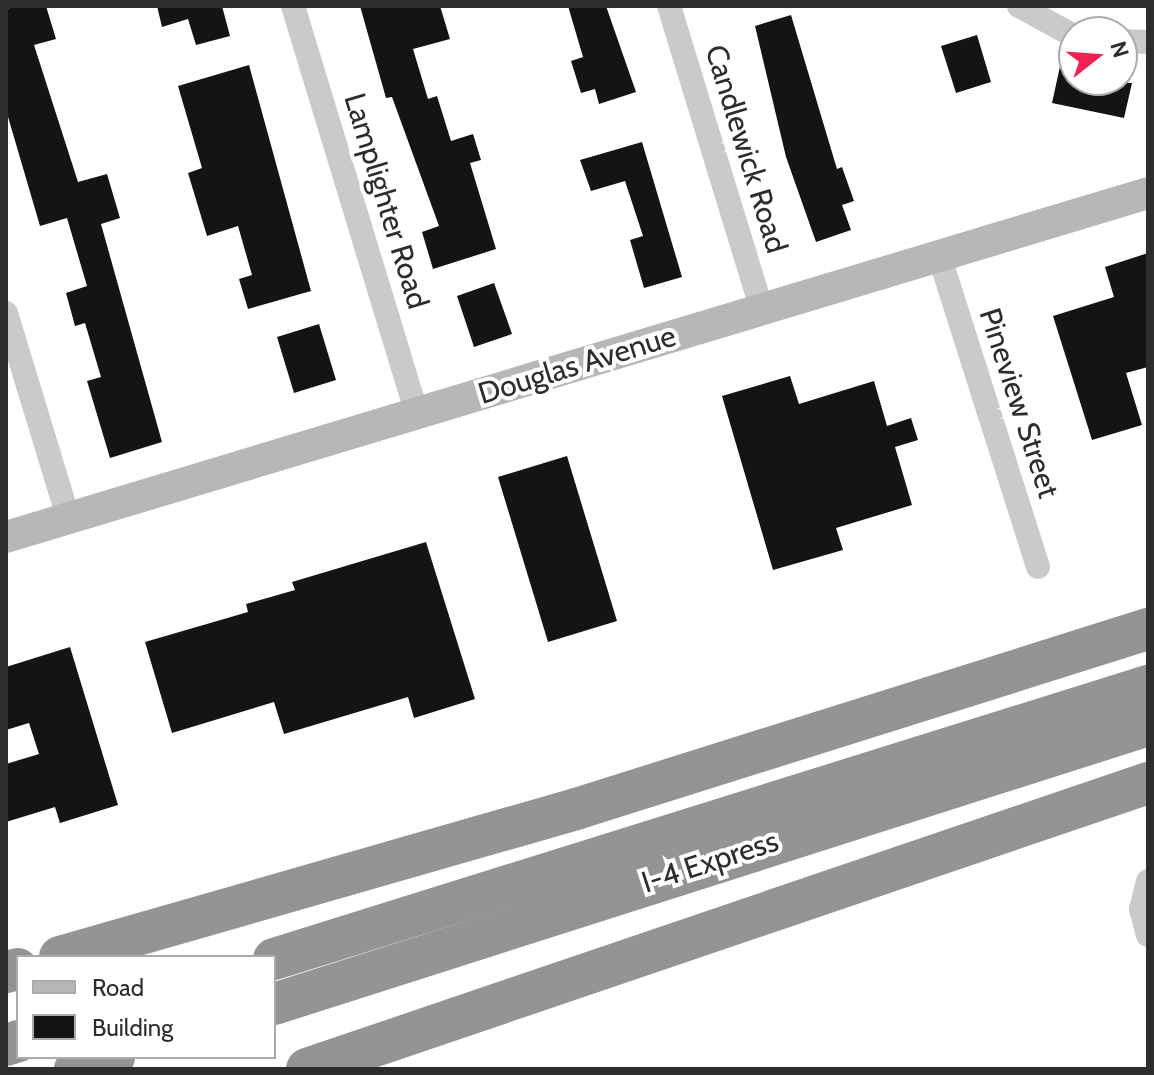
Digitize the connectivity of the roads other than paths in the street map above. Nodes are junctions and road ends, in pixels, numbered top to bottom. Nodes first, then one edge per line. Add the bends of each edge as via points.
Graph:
1 (293, 6) edge
2 (669, 6) edge
3 (1019, 6) edge
4 (1058, 27) edge
5 (1148, 193) edge
6 (940, 258) junction
7 (762, 310) junction
8 (6, 313) edge
9 (417, 414) junction
10 (68, 517) junction
11 (6, 537) edge
12 (1038, 567) dead end
13 (1148, 629) edge
14 (1148, 686) edge
15 (1148, 725) edge
16 (1148, 783) edge
17 (1148, 881) edge
18 (1148, 935) edge
19 (67, 955) edge
20 (276, 958) edge
21 (276, 1003) edge
22 (108, 1059) edge
23 (75, 1069) edge
24 (307, 1069) edge

1 - 9 street, Lamplighter Road
2 - 7 street, Candlewick Road
3 - 4 street
5 - 6 main road, Douglas Avenue
6 - 7 main road, Douglas Avenue
6 - 12 street, Pineview Street
7 - 9 main road, Douglas Avenue
8 - 10 street
9 - 10 main road, Douglas Avenue
10 - 11 main road, Douglas Avenue
13 - 19 highway via 576,809
14 - 20 highway, I-4 Express
15 - 21 highway, I-4 Express
16 - 24 highway
17 - 18 street via 1141,909
22 - 23 highway

